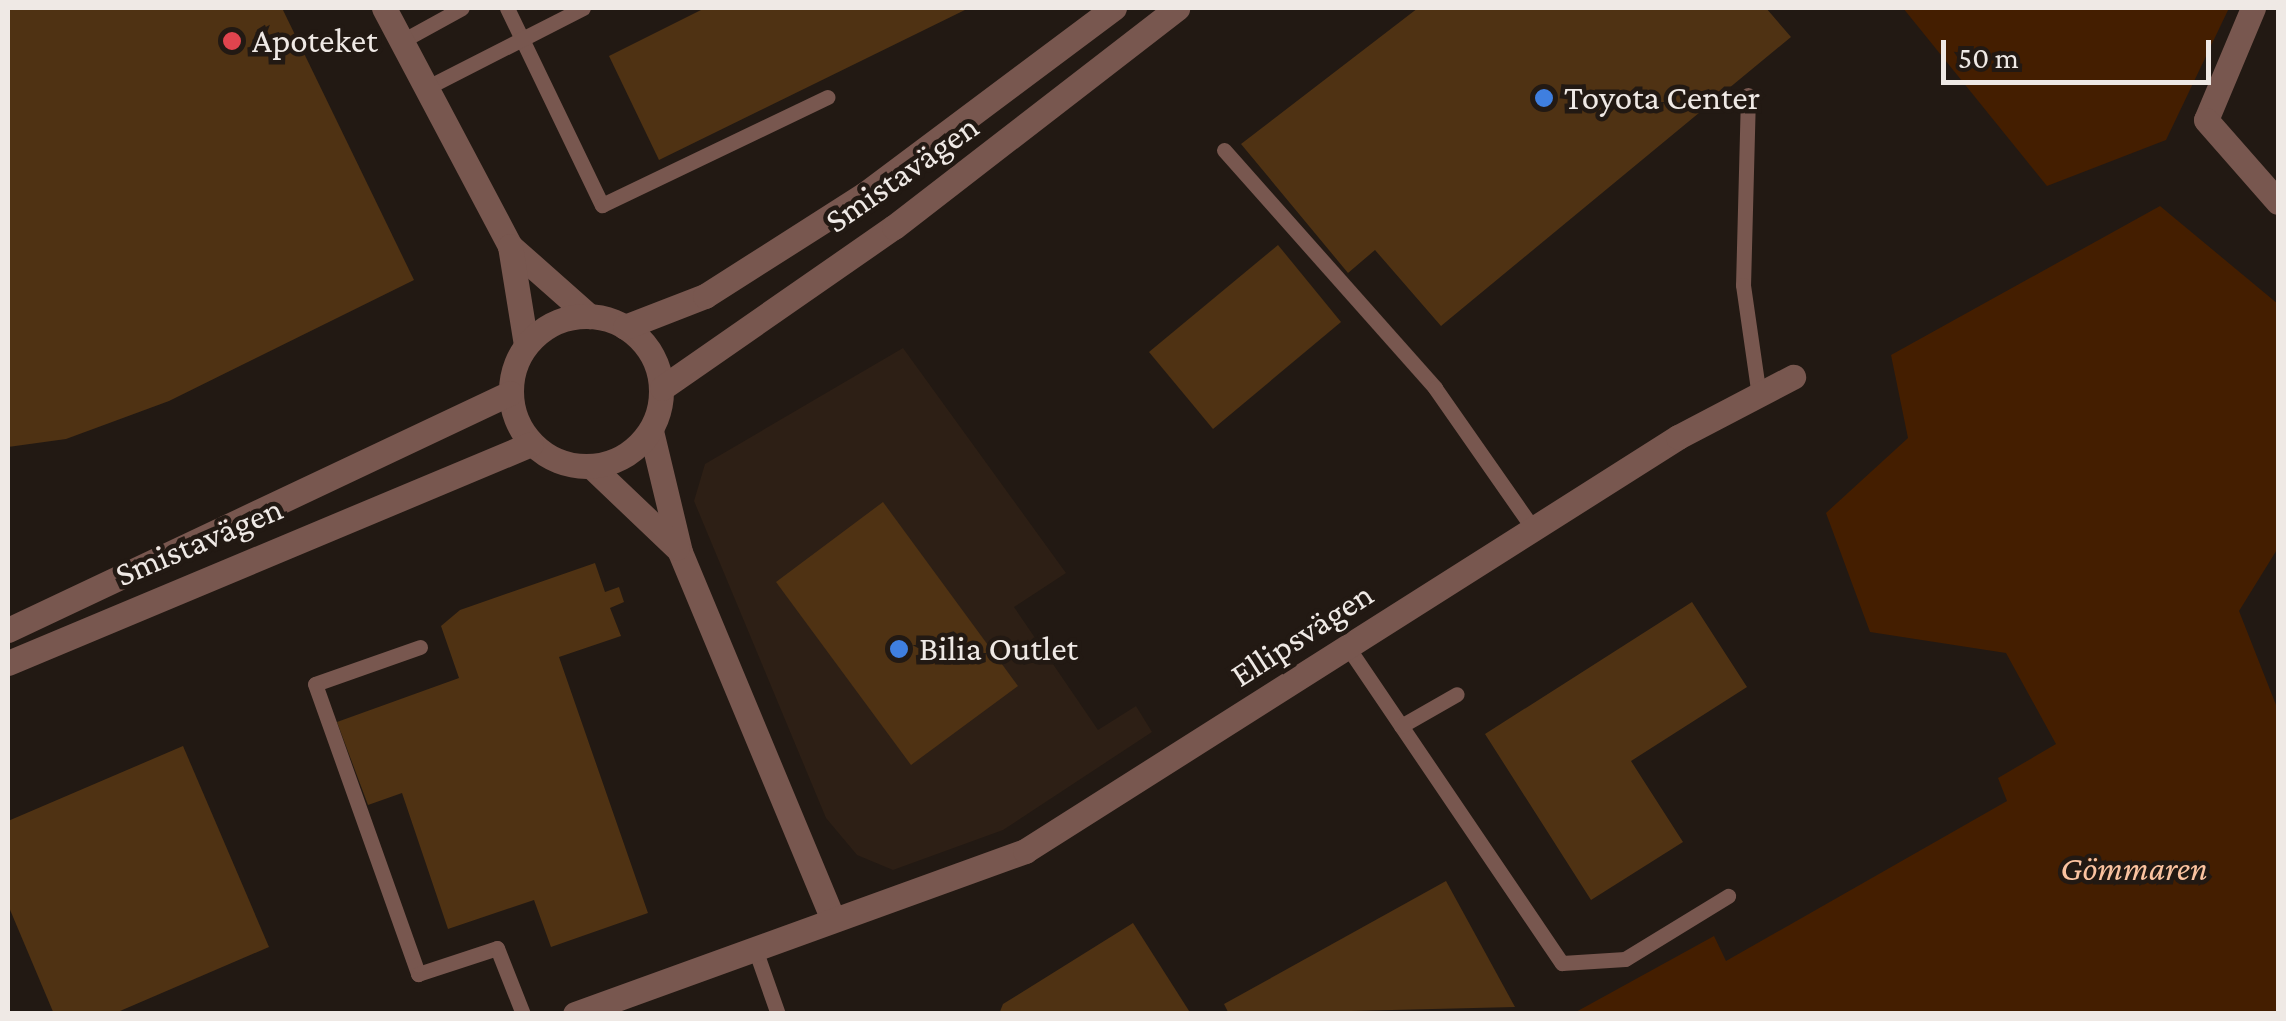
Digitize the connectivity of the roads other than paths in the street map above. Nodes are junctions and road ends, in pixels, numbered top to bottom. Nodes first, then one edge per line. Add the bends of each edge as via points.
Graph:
1 (384, 8) edge
2 (462, 8) edge
3 (507, 8) edge
4 (582, 8) edge
5 (1114, 8) edge
6 (1177, 8) edge
7 (2253, 8) edge
8 (522, 37) junction
9 (402, 41) junction
10 (426, 88) junction
11 (1748, 95) dead end
12 (827, 98) dead end
13 (1224, 150) dead end
14 (2278, 202) edge
15 (510, 246) junction
16 (588, 316) junction
17 (625, 327) junction
18 (526, 345) junction
19 (1793, 377) dead end
20 (662, 388) junction
21 (1758, 389) junction
22 (510, 392) junction
23 (650, 431) junction
24 (532, 444) junction
25 (592, 467) junction
26 (1534, 530) junction
27 (680, 552) junction
28 (8, 630) edge
29 (1347, 646) junction
30 (420, 648) dead end
31 (8, 663) edge
32 (1456, 694) dead end
33 (1400, 726) junction
34 (1728, 896) dead end
35 (832, 917) junction
36 (754, 946) junction
37 (522, 1014) edge
38 (576, 1014) edge
39 (778, 1014) edge

1 - 9 street
2 - 9 lane
3 - 8 lane
4 - 8 lane
5 - 17 street, Smistavägen via 864,194 705,296
6 - 20 street, Smistavägen via 894,227
7 - 14 street via 2206,120
8 - 10 lane
8 - 12 lane via 602,206
9 - 10 street
10 - 15 street
11 - 21 lane via 1743,285
13 - 26 lane via 1435,388
15 - 16 street
15 - 18 street
16 - 17 street
16 - 18 street via 551,324
17 - 20 street via 646,346
18 - 22 street
19 - 21 street, Ellipsvägen
20 - 23 street
21 - 26 street, Ellipsvägen
22 - 24 street
22 - 28 street, Smistavägen
23 - 25 street via 623,458
23 - 27 street
24 - 25 street via 562,463
24 - 31 street, Smistavägen
25 - 27 street
26 - 29 street, Ellipsvägen
27 - 35 street
29 - 33 lane
29 - 35 street, Ellipsvägen via 1025,851
30 - 37 lane via 315,684 418,974 497,948
32 - 33 lane
33 - 34 lane via 1562,962 1625,959
35 - 36 street, Ellipsvägen
36 - 38 street, Ellipsvägen
36 - 39 lane

